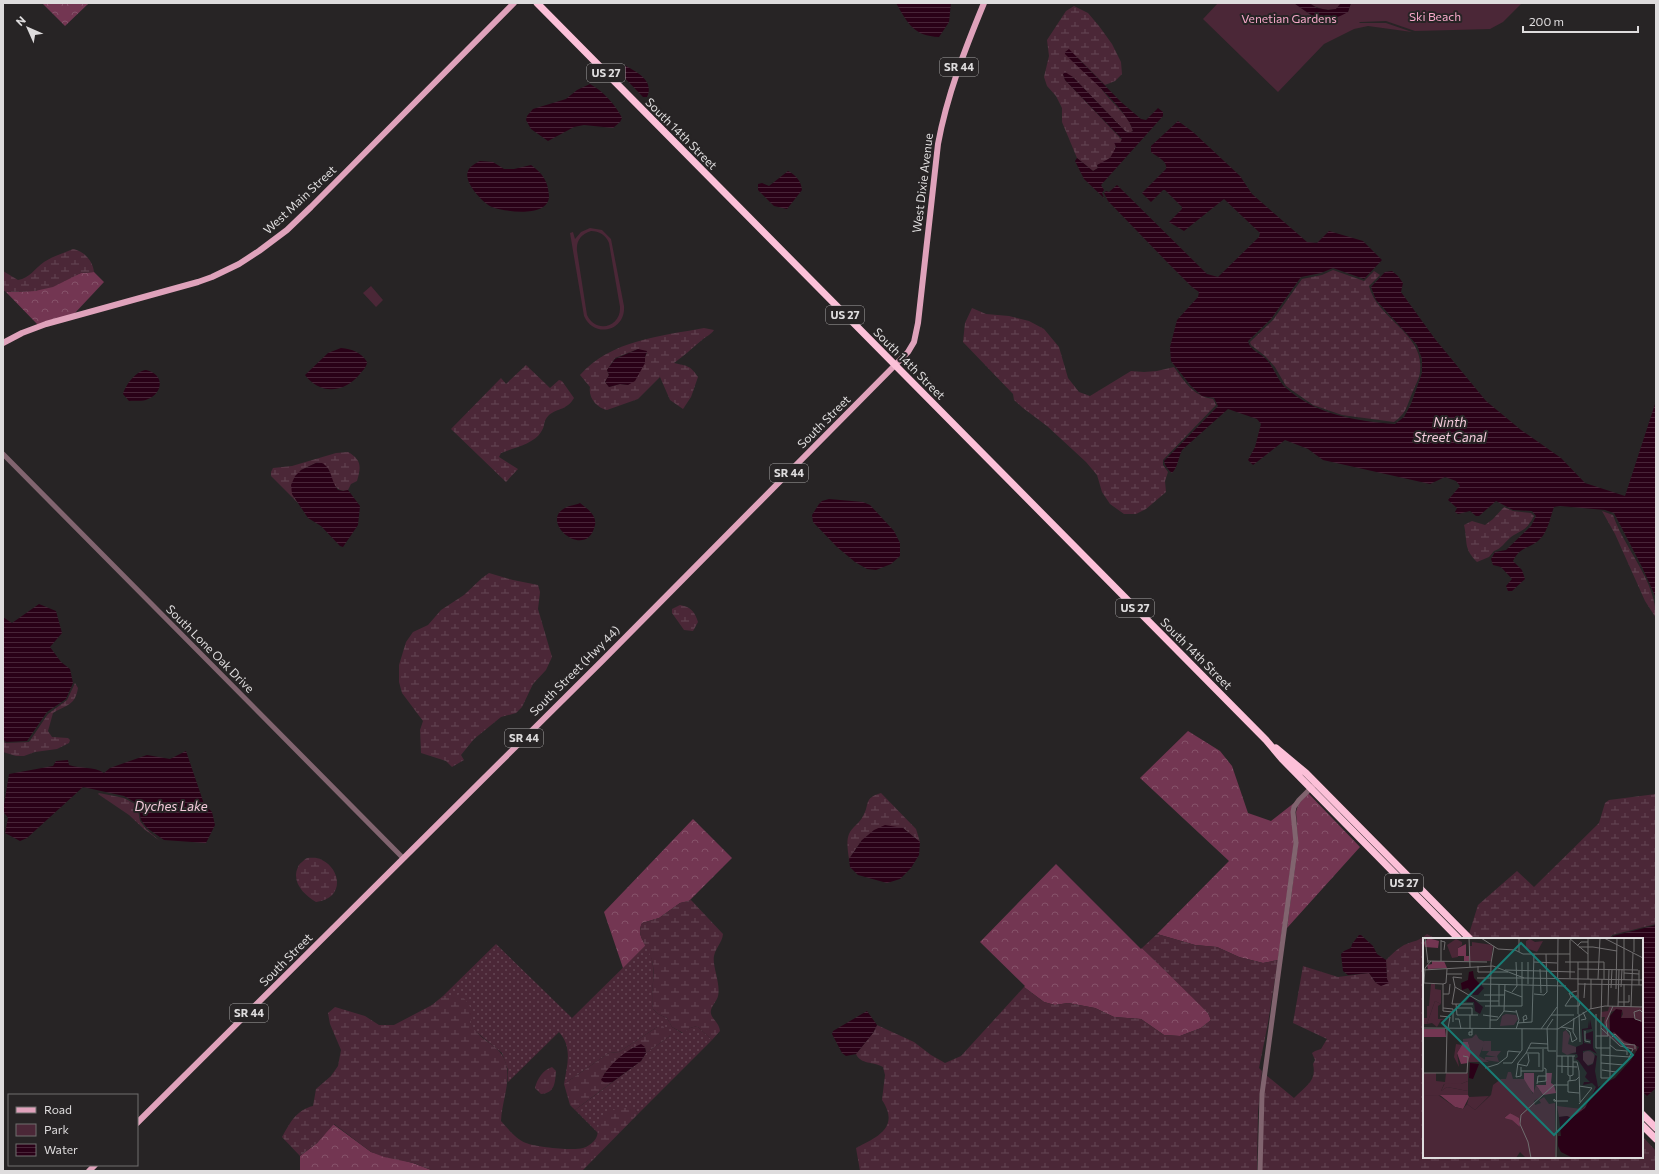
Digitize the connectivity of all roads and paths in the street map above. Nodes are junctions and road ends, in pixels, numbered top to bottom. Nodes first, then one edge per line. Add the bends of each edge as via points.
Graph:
1 (514, 3) edge
2 (537, 3) edge
3 (984, 3) edge
4 (3, 342) edge
5 (895, 366) junction
6 (3, 454) edge
7 (683, 579) joint
8 (1313, 786) junction
9 (403, 858) junction
10 (364, 897) joint
11 (1458, 938) edge
12 (1469, 938) edge
13 (1643, 1115) edge
14 (138, 1122) edge
15 (1643, 1126) edge
16 (1656, 1128) edge
17 (1656, 1138) edge
18 (1260, 1171) edge

1 - 4 main road, West Main Street via 287,230 259,251 239,264 198,282 46,324
2 - 5 highway, South 14th Street / US 27
3 - 5 main road, West Dixie Avenue / SR 44 via 955,77 938,144 915,336 911,348
5 - 7 main road, South Street / SR 44
5 - 8 highway, South 14th Street / US 27 via 1282,759
6 - 9 street, South Lone Oak Drive
7 - 9 main road, South Street (Hwy 44) / SR 44
8 - 11 highway, South 14th Street / US 27
8 - 12 highway, South 14th Street / US 27
8 - 18 street via 1296,803 1293,812 1296,843 1262,1090
9 - 10 main road, South Street (Hwy 44) / SR 44
10 - 14 main road, South Street / SR 44
13 - 16 highway
15 - 17 highway

